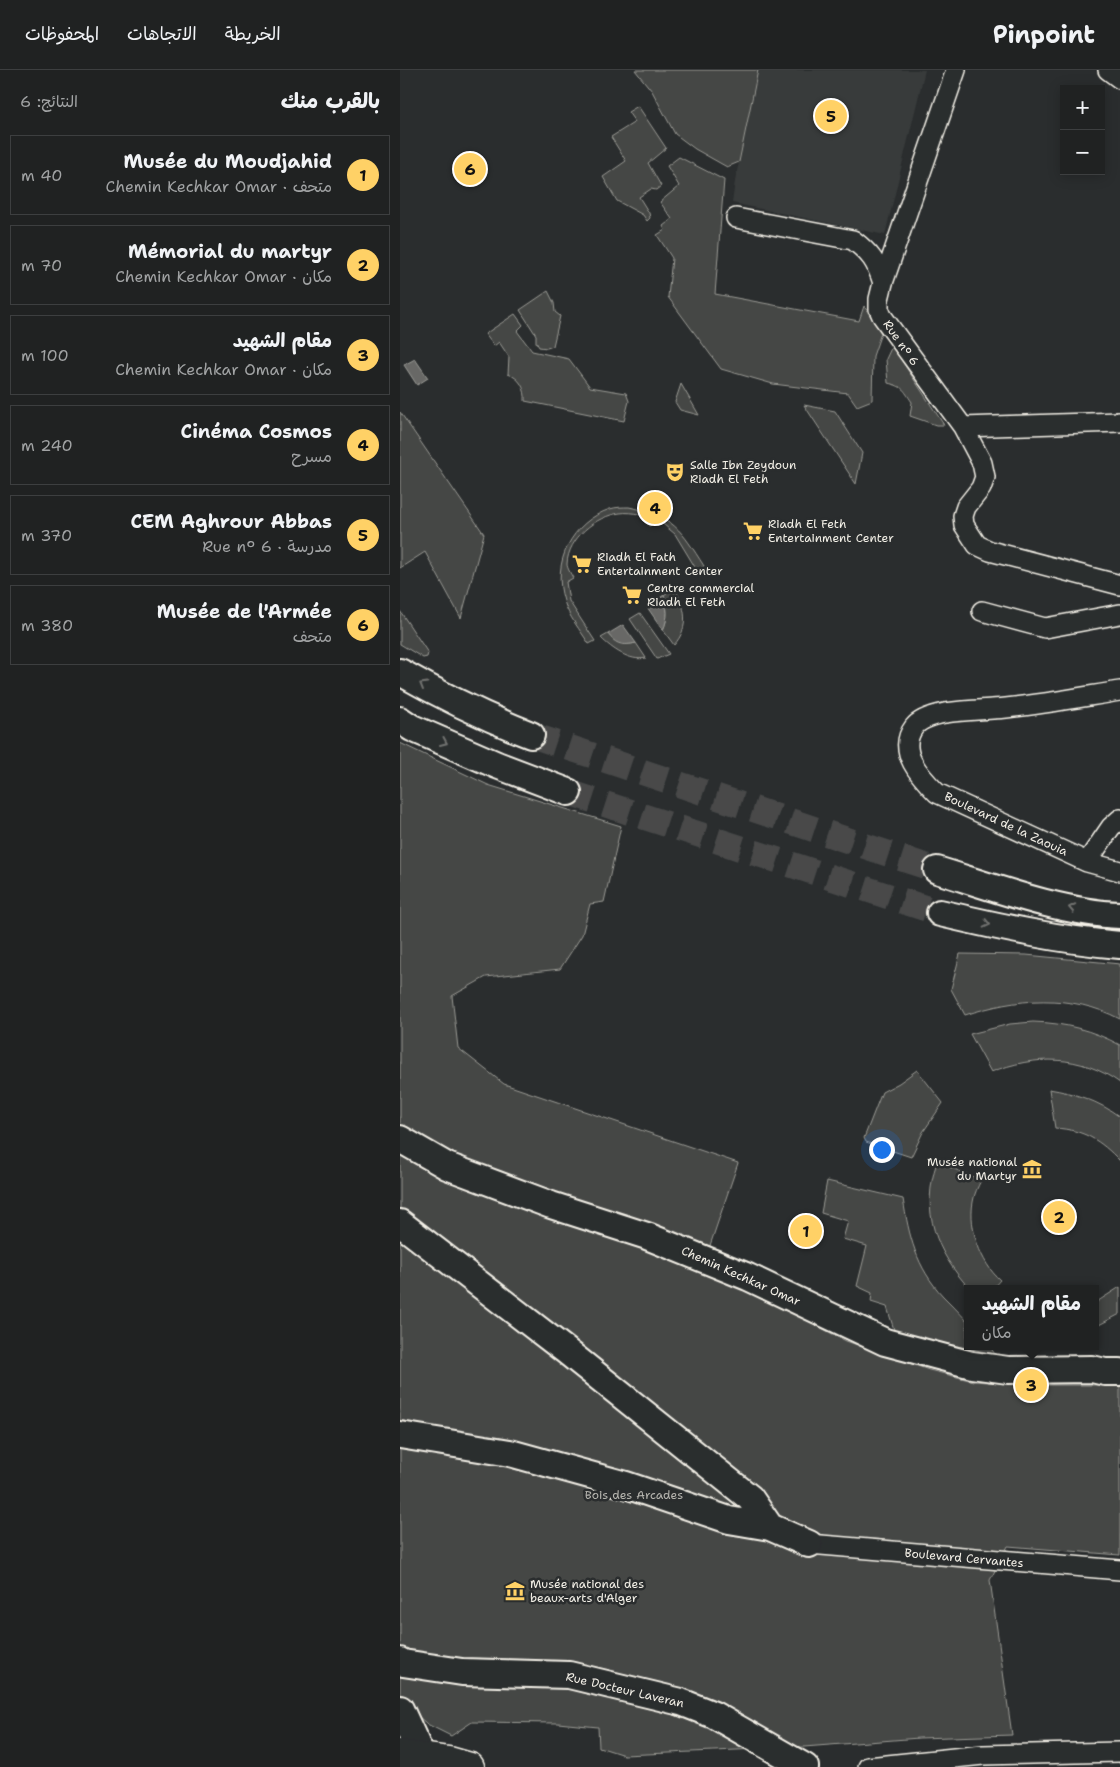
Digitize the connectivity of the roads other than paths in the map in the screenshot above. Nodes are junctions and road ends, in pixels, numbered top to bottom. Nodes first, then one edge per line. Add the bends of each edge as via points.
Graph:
1 (956, 70) edge
2 (1108, 70) edge
3 (1120, 79) edge
4 (736, 218) dead end
5 (883, 283) junction
6 (1120, 422) edge
7 (963, 427) junction
8 (1120, 585) edge
9 (982, 610) dead end
10 (1120, 614) edge
11 (400, 672) edge
12 (1120, 691) edge
13 (400, 720) edge
14 (530, 735) tunnel mouth
15 (568, 792) tunnel mouth
16 (1120, 819) edge
17 (1087, 862) junction
18 (937, 870) tunnel mouth
19 (1120, 871) edge
20 (940, 913) tunnel mouth
21 (1120, 915) edge
22 (1117, 945) edge
23 (400, 1139) edge
24 (400, 1223) edge
25 (1120, 1364) edge
26 (1092, 1369) junction
27 (1120, 1372) edge
28 (400, 1435) edge
29 (770, 1527) junction
30 (809, 1544) joint
31 (1120, 1570) edge
32 (400, 1661) edge
33 (400, 1709) edge
34 (1120, 1752) edge
35 (412, 1757) edge
36 (470, 1767) edge
37 (805, 1767) edge
38 (868, 1767) edge

1 - 5 street, Rue n° 6
2 - 3 street
4 - 5 street via 853,240 876,262
5 - 7 street, Rue n° 6 via 879,309 882,316
6 - 7 street
7 - 8 street, Rue n° 6 via 982,462 985,477 963,516 964,525 977,545
9 - 10 street via 1045,628
14 -> 11 street via 485,717
12 - 17 street, Boulevard de la Zaouia via 1007,708 944,713 914,727 908,742 910,758 922,778 938,793
13 -> 15 street via 497,765
16 - 17 street
17 - 19 street, Boulevard de la Zaouia
21 -> 18 street via 1028,898
20 -> 22 street via 1027,933
23 - 26 street, Chemin Kechkar Omar via 447,1166 647,1236 748,1277 885,1342 972,1365 1008,1370
24 - 29 street via 750,1498
25 - 26 street
26 - 27 street
28 - 29 street via 510,1453 729,1520
29 - 30 street
30 - 31 street, Boulevard Cervantes
32 - 37 street, Rue Docteur Laveran via 462,1672 569,1675 681,1702 714,1715
33 - 35 street
34 - 38 street via 983,1755
35 - 36 main road

